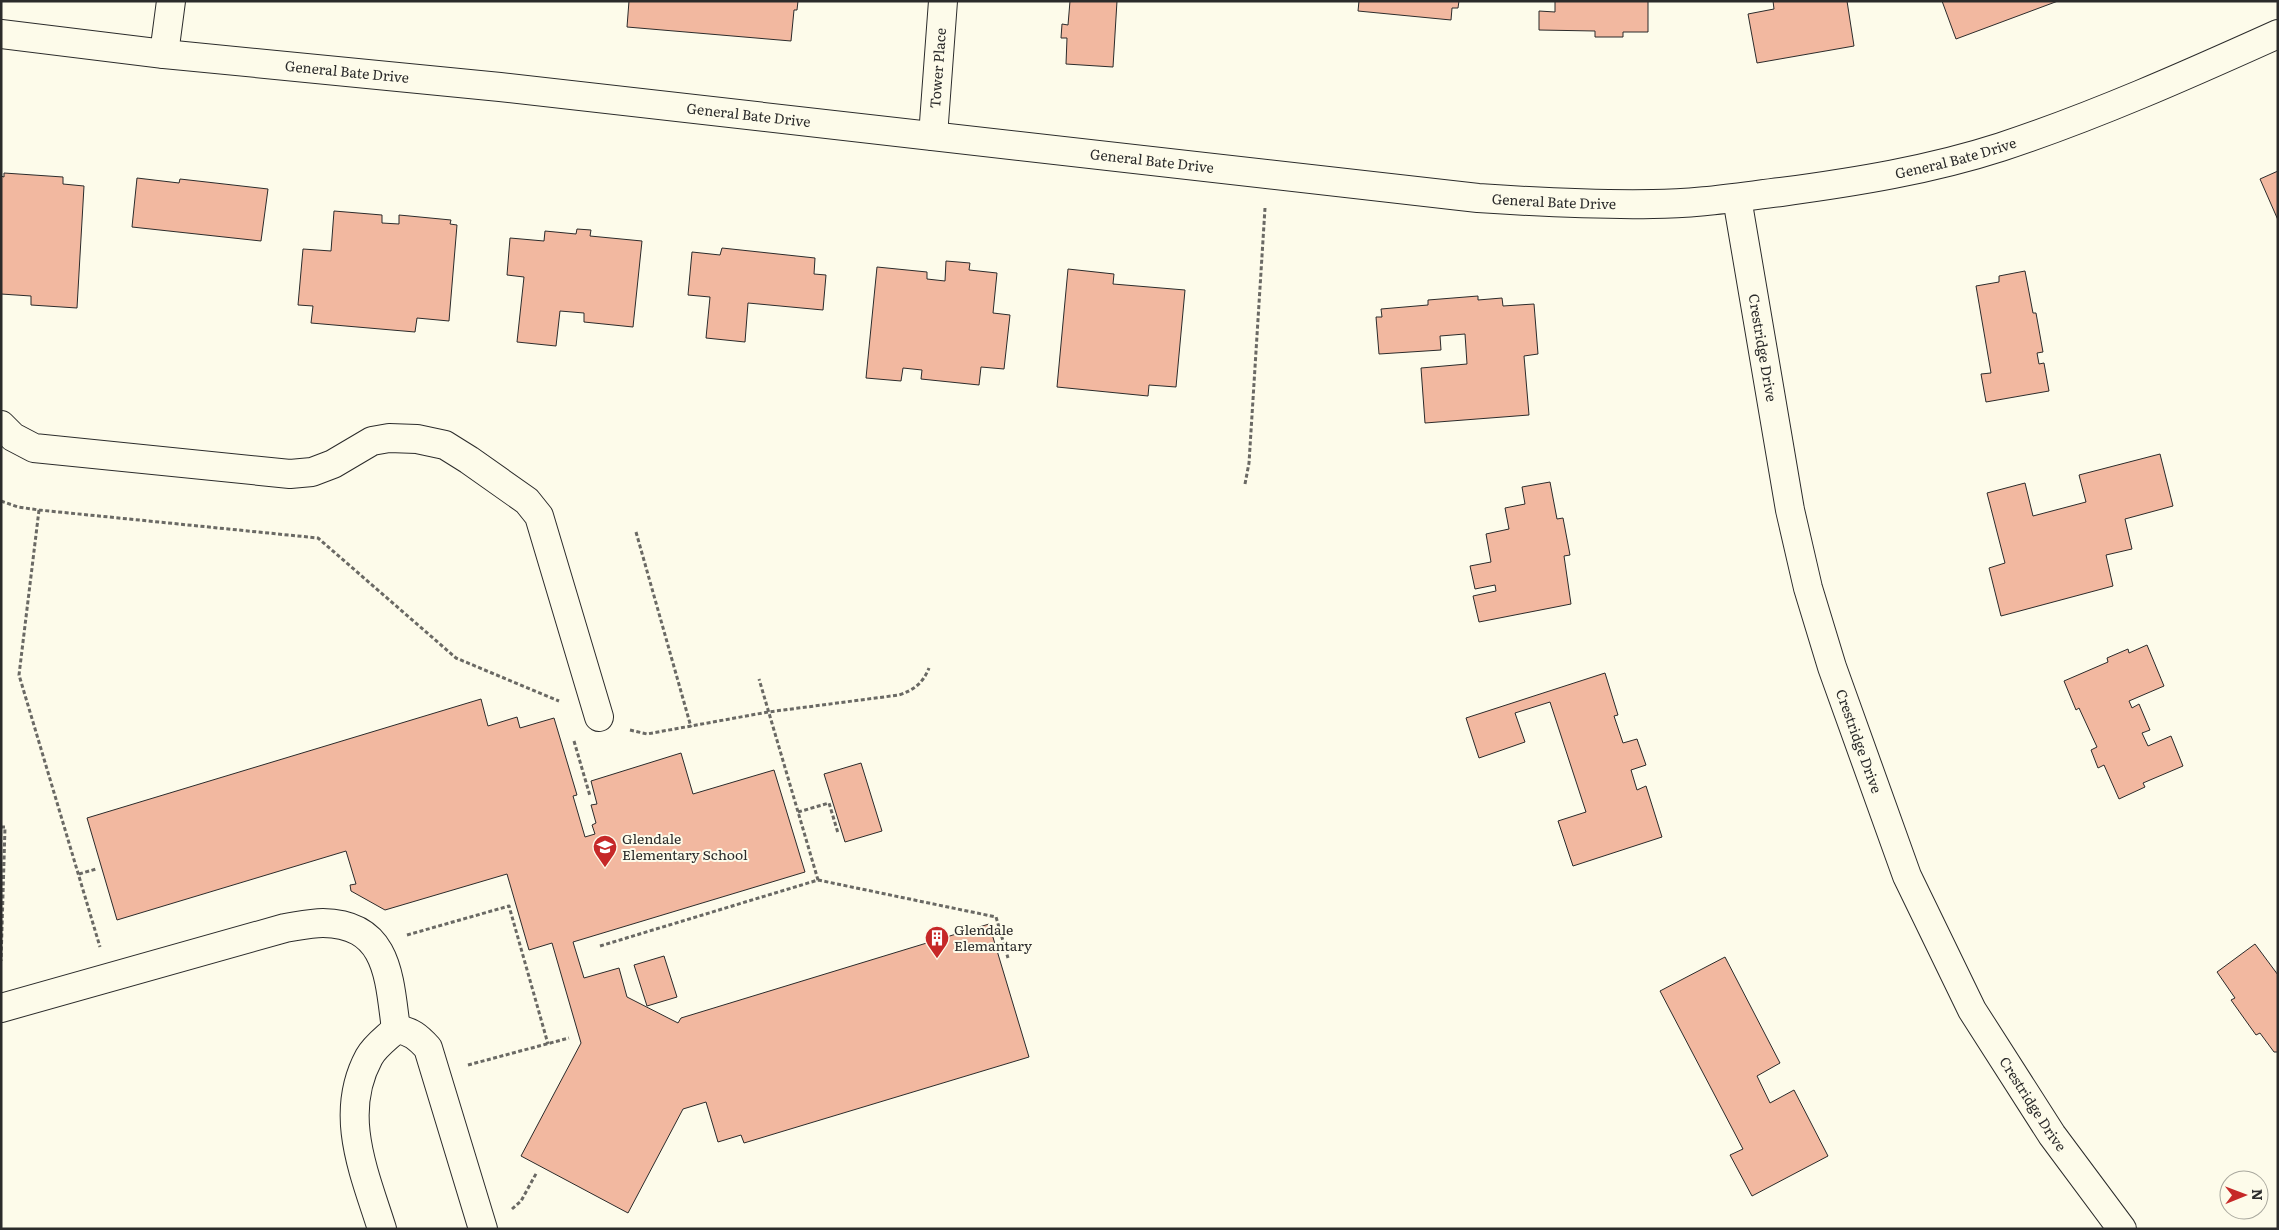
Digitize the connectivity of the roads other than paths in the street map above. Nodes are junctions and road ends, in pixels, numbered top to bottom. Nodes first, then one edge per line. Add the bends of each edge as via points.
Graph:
1 (171, 1) edge
2 (943, 1) edge
3 (1, 34) edge
4 (2278, 34) edge
5 (164, 54) junction
6 (933, 136) junction
7 (1737, 198) junction
8 (1, 425) edge
9 (599, 718) road end
10 (1, 1008) edge
11 (396, 1029) junction
12 (482, 1224) edge
13 (382, 1229) edge
14 (2122, 1229) edge

1 - 5 street
2 - 6 street, Tower Place
3 - 5 street, General Bate Drive
4 - 7 street, General Bate Drive via 2084,117 2000,147 1900,173
5 - 6 street, General Bate Drive via 500,87
6 - 7 street, General Bate Drive via 1478,198 1561,204 1654,204
7 - 14 street, Crestridge Drive via 1790,510 1808,588 1832,667 1907,876 1977,1018 2052,1135
8 - 9 street via 13,437 34,448 290,474 312,472 333,464 372,441 417,439 444,445 527,501 539,516
10 - 11 street via 286,928 323,923 352,928 370,937 382,956 389,979
11 - 12 street via 408,1031 428,1048
11 - 13 street via 370,1055 355,1097 353,1124

